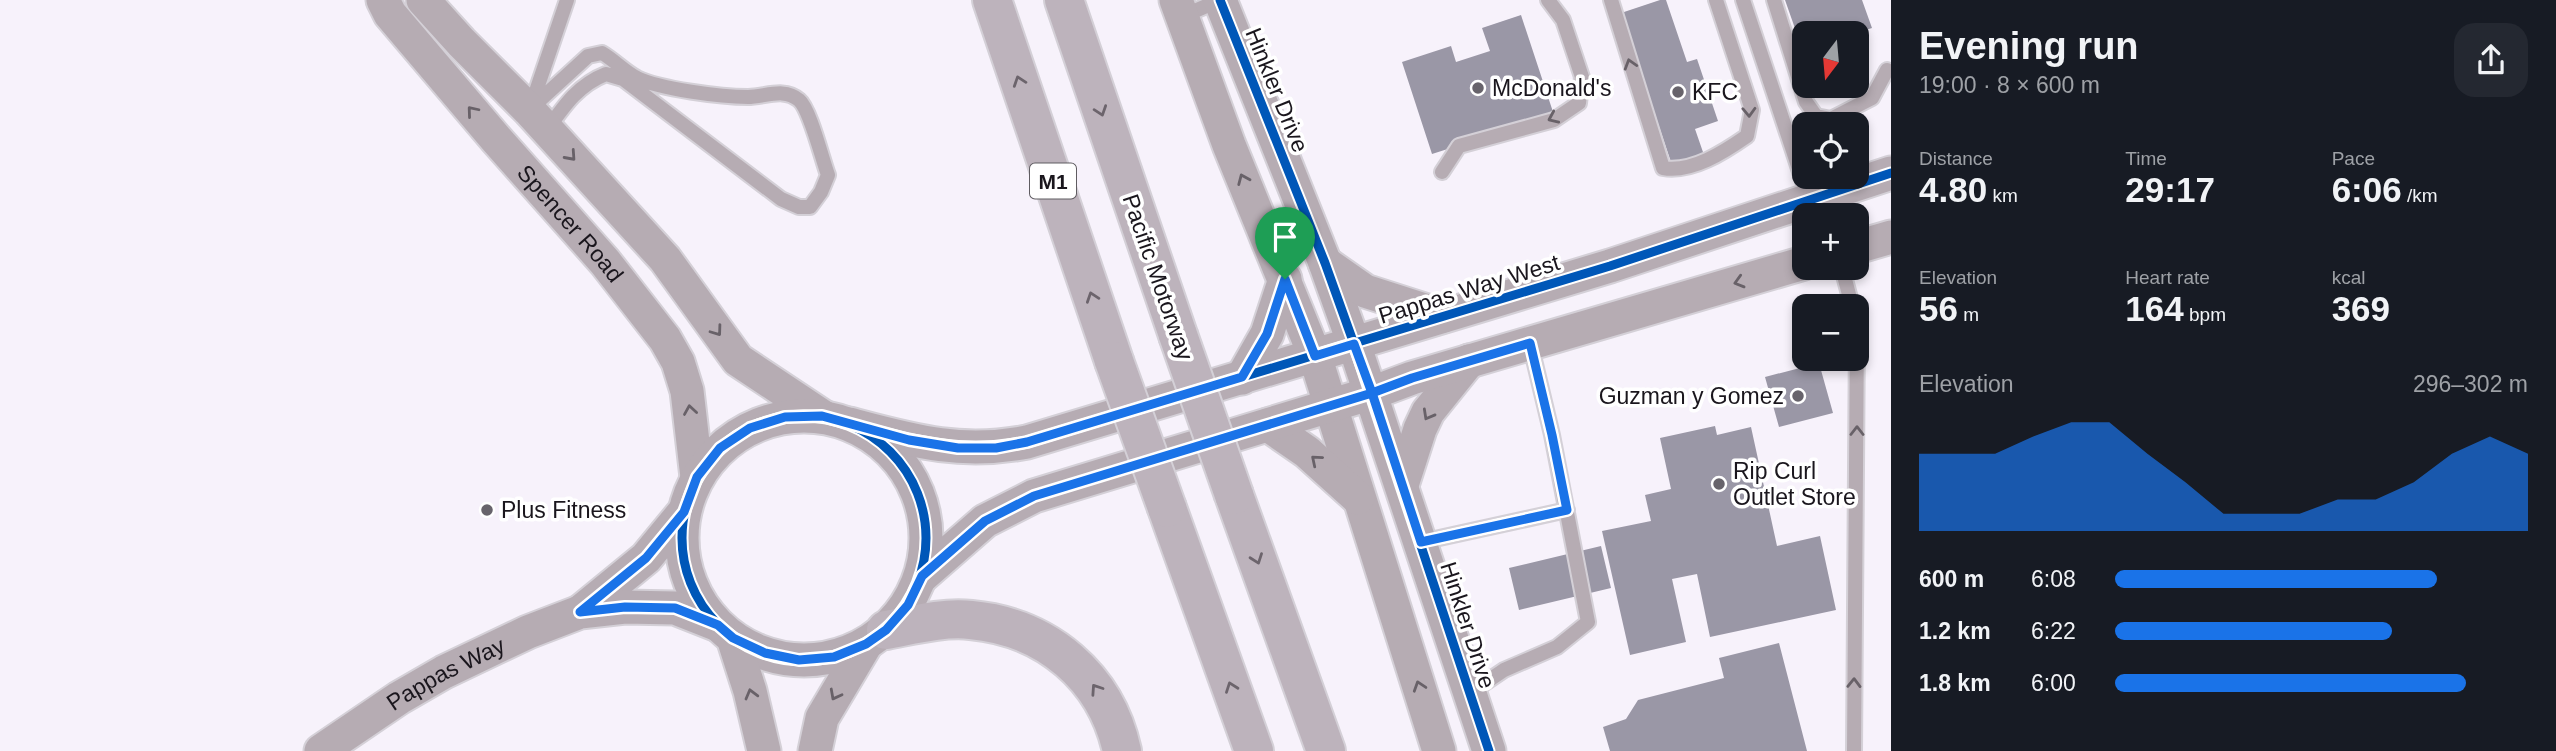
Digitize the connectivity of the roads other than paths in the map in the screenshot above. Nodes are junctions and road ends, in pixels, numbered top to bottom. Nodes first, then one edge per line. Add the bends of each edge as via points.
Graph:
1 (383, 0) edge
2 (423, 0) edge
3 (567, 0) edge
4 (992, 0) edge
5 (1064, 0) edge
6 (1220, 0) edge
7 (1548, 0) edge
8 (1611, 0) edge
9 (1716, 0) edge
10 (1743, 0) edge
11 (1774, 0) edge
12 (1179, 8) edge
13 (1887, 70) dead end
14 (538, 120) junction
15 (496, 139) junction
16 (1442, 172) dead end
17 (1891, 173) edge
18 (1813, 203) edge
19 (1823, 203) edge
20 (1792, 213) edge
21 (1891, 237) edge
22 (1869, 243) edge
23 (1325, 263) junction
24 (1792, 267) edge
25 (1285, 279) junction
26 (1443, 316) junction
27 (1530, 343) junction
28 (1354, 344) junction
29 (1315, 356) junction
30 (1469, 361) junction
31 (1857, 371) edge
32 (1242, 377) junction
33 (1372, 393) junction
34 (1330, 406) junction
35 (836, 420) junction
36 (1268, 425) junction
37 (697, 477) junction
38 (1402, 485) junction
39 (1360, 500) junction
40 (1567, 510) junction
41 (684, 512) junction
42 (1421, 542) junction
43 (922, 576) junction
44 (580, 612) junction
45 (726, 631) junction
46 (876, 637) junction
47 (1470, 693) junction
48 (321, 751) edge
49 (764, 751) edge
50 (815, 751) edge
51 (1122, 751) edge
52 (1254, 751) edge
53 (1326, 751) edge
54 (1439, 751) edge
55 (1447, 751) edge
56 (1489, 751) edge
57 (1854, 751) edge

15 -> 1 street, Spencer Road
2 - 14 street, Spencer Road
3 - 14 lane
52 -> 4 highway, M1, bridge via 1114,361
5 -> 53 highway, Pacific Motorway, bridge
6 - 12 lane
6 - 23 street, Hinkler Drive
7 -> 16 lane via 1563,20 1582,77 1579,103 1554,120 1459,146
9 -> 8 lane via 1752,110 1747,136 1723,154 1676,170 1663,168
10 - 18 lane
11 - 13 lane via 1806,102 1816,116 1831,119 1872,98
25 -> 12 street
14 - 14 lane via 588,56 602,53 637,78 653,83 731,96 788,93 801,101 807,112 828,175 810,207 781,199 623,79 606,74
14 - 15 street
14 -> 35 street, Spencer Road via 665,259 738,360
37 -> 15 street, Spencer Road via 687,391 665,339 605,262
17 - 19 street, Pappas Way West
20 - 26 street, Pappas Way West
21 - 22 street
23 - 26 street via 1365,291
23 - 28 street, Hinkler Drive
24 -> 27 street
25 - 29 street
25 - 32 street via 1267,334
26 - 28 street, Pappas Way West
27 - 30 street
27 - 40 lane
28 - 29 street, Pappas Way West
28 - 33 street, Hinkler Drive
29 - 32 street, Pappas Way West
29 - 34 street
30 - 33 street
30 -> 38 street via 1429,412
57 -> 31 lane
32 - 35 street, Pappas Way West via 996,448 909,440
33 - 34 street
33 - 38 street, Hinkler Drive
34 - 36 street
34 - 39 street
35 - 37 street via 785,417 750,428 720,448
35 - 43 street via 881,442 906,469 922,503 928,539
39 -> 36 street via 1307,452
36 - 43 street via 1034,496 985,521
37 - 41 street
38 - 42 street, Hinkler Drive
54 -> 39 street
40 - 42 lane
40 - 47 lane via 1588,622 1557,647 1504,670
41 - 44 street, Pappas Way via 646,558
41 - 45 street via 682,553 694,592
42 - 47 street, Hinkler Drive
43 - 46 street via 908,605
44 - 45 street, Pappas Way via 675,608
44 - 48 street, Pappas Way via 444,672
45 - 46 street via 765,653 799,660 834,657
49 -> 45 street via 750,691
46 -> 50 street via 822,718
51 -> 46 highway via 1109,709 1087,676 1035,637 970,620 928,622
47 - 55 street
47 - 56 street, Hinkler Drive

